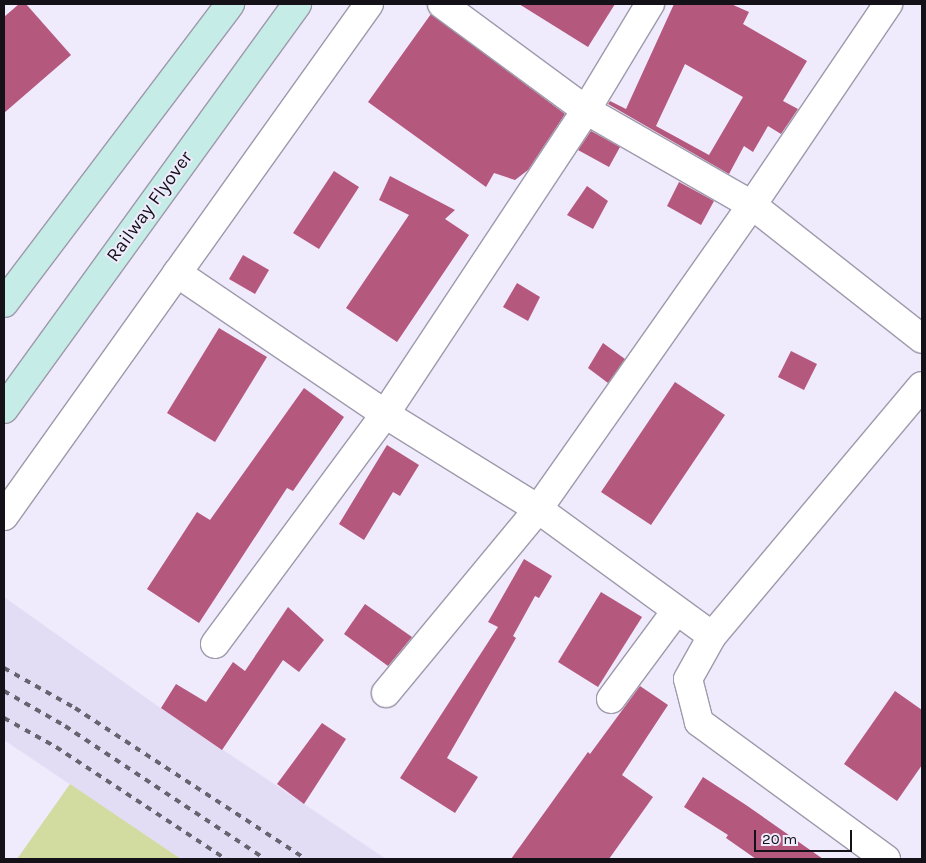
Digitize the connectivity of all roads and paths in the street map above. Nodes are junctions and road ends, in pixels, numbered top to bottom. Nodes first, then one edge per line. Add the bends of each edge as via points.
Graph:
1 (230, 4) edge
2 (297, 4) edge
3 (369, 4) edge
4 (442, 4) edge
5 (650, 4) edge
6 (888, 4) edge
7 (586, 110) junction
8 (752, 206) junction
9 (177, 273) junction
10 (4, 303) edge
11 (922, 339) edge
12 (922, 386) edge
13 (4, 410) edge
14 (385, 414) junction
15 (538, 509) junction
16 (4, 516) edge
17 (676, 611) junction
18 (712, 636) junction
19 (215, 644) dead end
20 (386, 693) dead end
21 (611, 700) dead end
22 (886, 859) edge

1 - 10 main road
2 - 13 main road, Railway Flyover
3 - 9 street
4 - 7 street
5 - 7 street
6 - 8 street
7 - 8 street
7 - 14 street
8 - 11 street
8 - 15 street
9 - 14 street
9 - 16 street
12 - 18 street
14 - 15 street
14 - 19 street
15 - 17 street
15 - 20 street
17 - 18 street
17 - 21 street
18 - 22 street via 688,679 699,722

